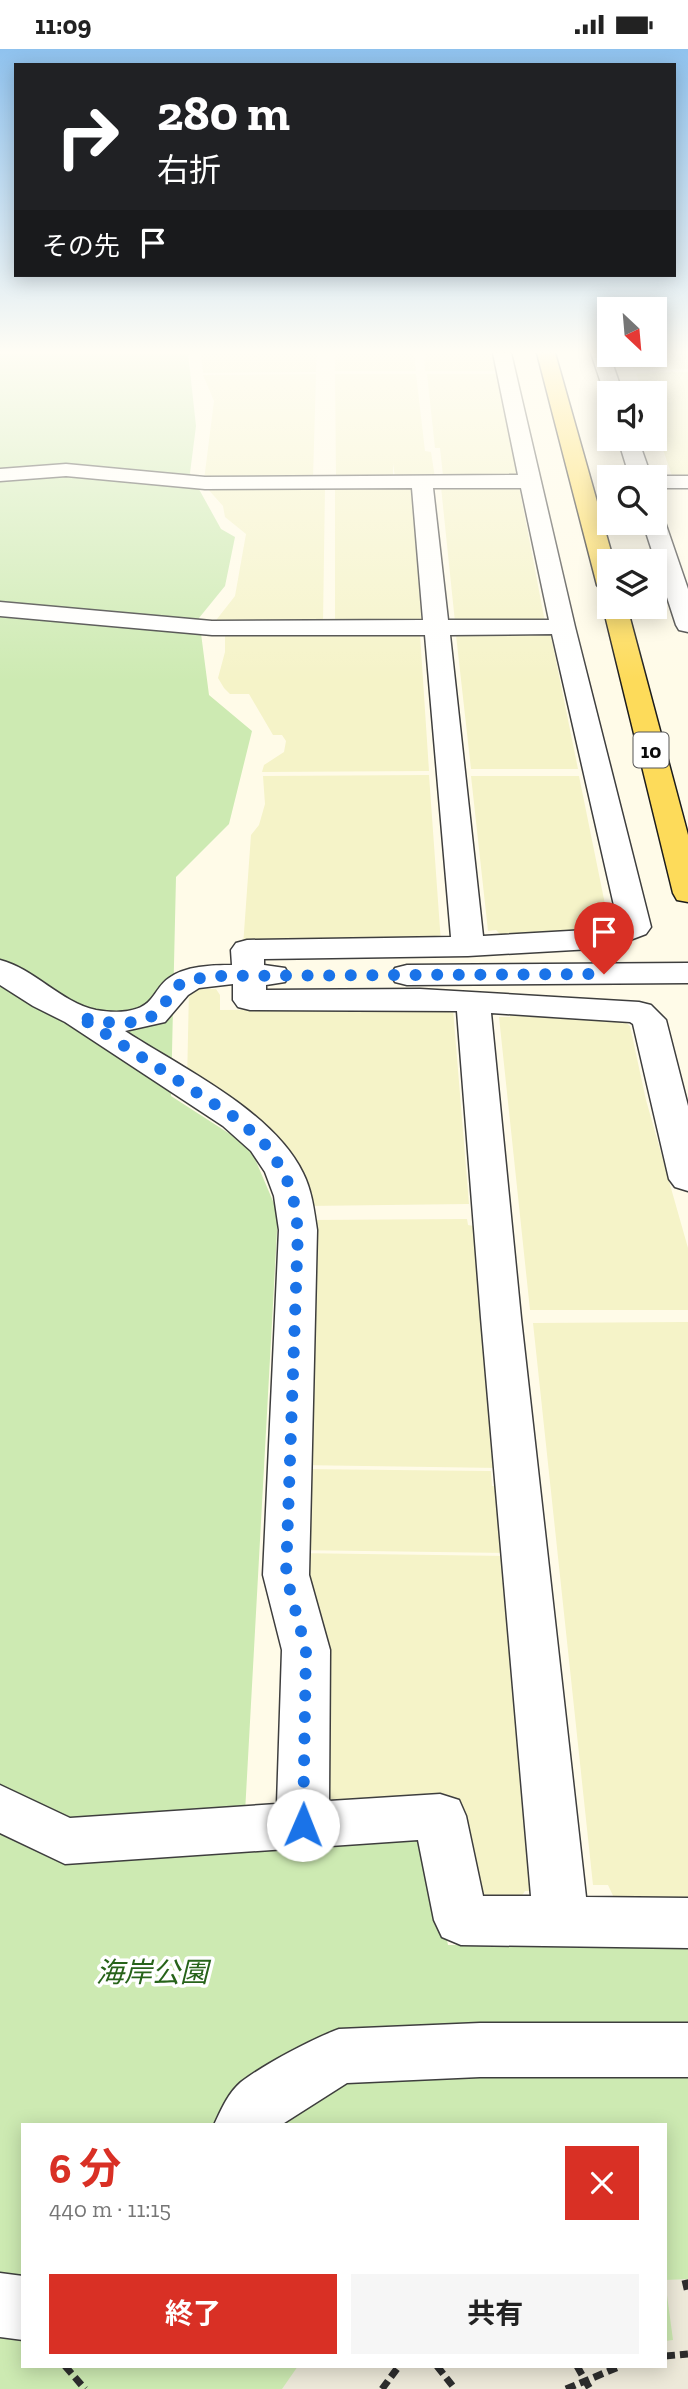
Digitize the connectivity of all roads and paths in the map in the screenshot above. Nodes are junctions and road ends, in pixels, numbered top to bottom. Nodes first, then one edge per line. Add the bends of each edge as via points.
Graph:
1 (527, 462) edge
2 (576, 462) edge
3 (0, 475) edge
4 (531, 481) junction
5 (422, 482) junction
6 (667, 482) edge
7 (688, 482) edge
8 (659, 535) edge
9 (599, 549) edge
10 (0, 610) edge
11 (618, 619) edge
12 (688, 625) edge
13 (437, 628) junction
14 (563, 628) junction
15 (688, 893) edge
16 (468, 946) junction
17 (0, 970) edge
18 (688, 973) edge
19 (248, 976) junction
20 (473, 1002) junction
21 (78, 1016) junction
22 (688, 1179) edge
23 (0, 1807) edge
24 (303, 1825) junction
25 (561, 1921) junction
26 (688, 1923) edge
27 (688, 2050) edge
28 (246, 2123) edge
29 (685, 2280) dead end
30 (688, 2293) edge
31 (0, 2305) edge
32 (21, 2308) edge
33 (688, 2354) edge
34 (667, 2356) edge
35 (67, 2368) edge
36 (398, 2368) edge
37 (439, 2368) edge
38 (578, 2368) edge
39 (615, 2368) edge
40 (584, 2379) junction
41 (85, 2389) edge
42 (382, 2389) edge
43 (455, 2389) edge
44 (566, 2389) edge
45 (590, 2389) edge

1 - 4 street
2 - 9 main road
3 - 5 street via 66,470 205,483
4 - 5 street
4 - 14 street
5 - 13 street
6 - 7 street
8 - 12 street
10 - 13 street via 212,628
11 - 15 main road, 10
13 - 14 street
13 - 16 street
14 - 16 street via 635,927 609,938
16 - 19 street via 247,950
17 - 21 street
18 - 19 street
19 - 20 street via 250,1000
19 - 21 street via 190,980 175,987 152,1016 112,1023
20 - 22 street via 630,1010 646,1016
20 - 25 street
21 - 24 street via 236,1118 264,1143 284,1172 293,1196 298,1230 286,1575 306,1650
23 - 24 street via 65,1841
24 - 25 street via 440,1817 461,1920
25 - 26 street
27 - 28 street via 480,2050 339,2056 261,2103
29 - 30 path
31 - 32 street
33 - 34 path
35 - 41 path
36 - 42 path
37 - 43 path
38 - 40 path
39 - 40 path
40 - 44 path
40 - 45 path

